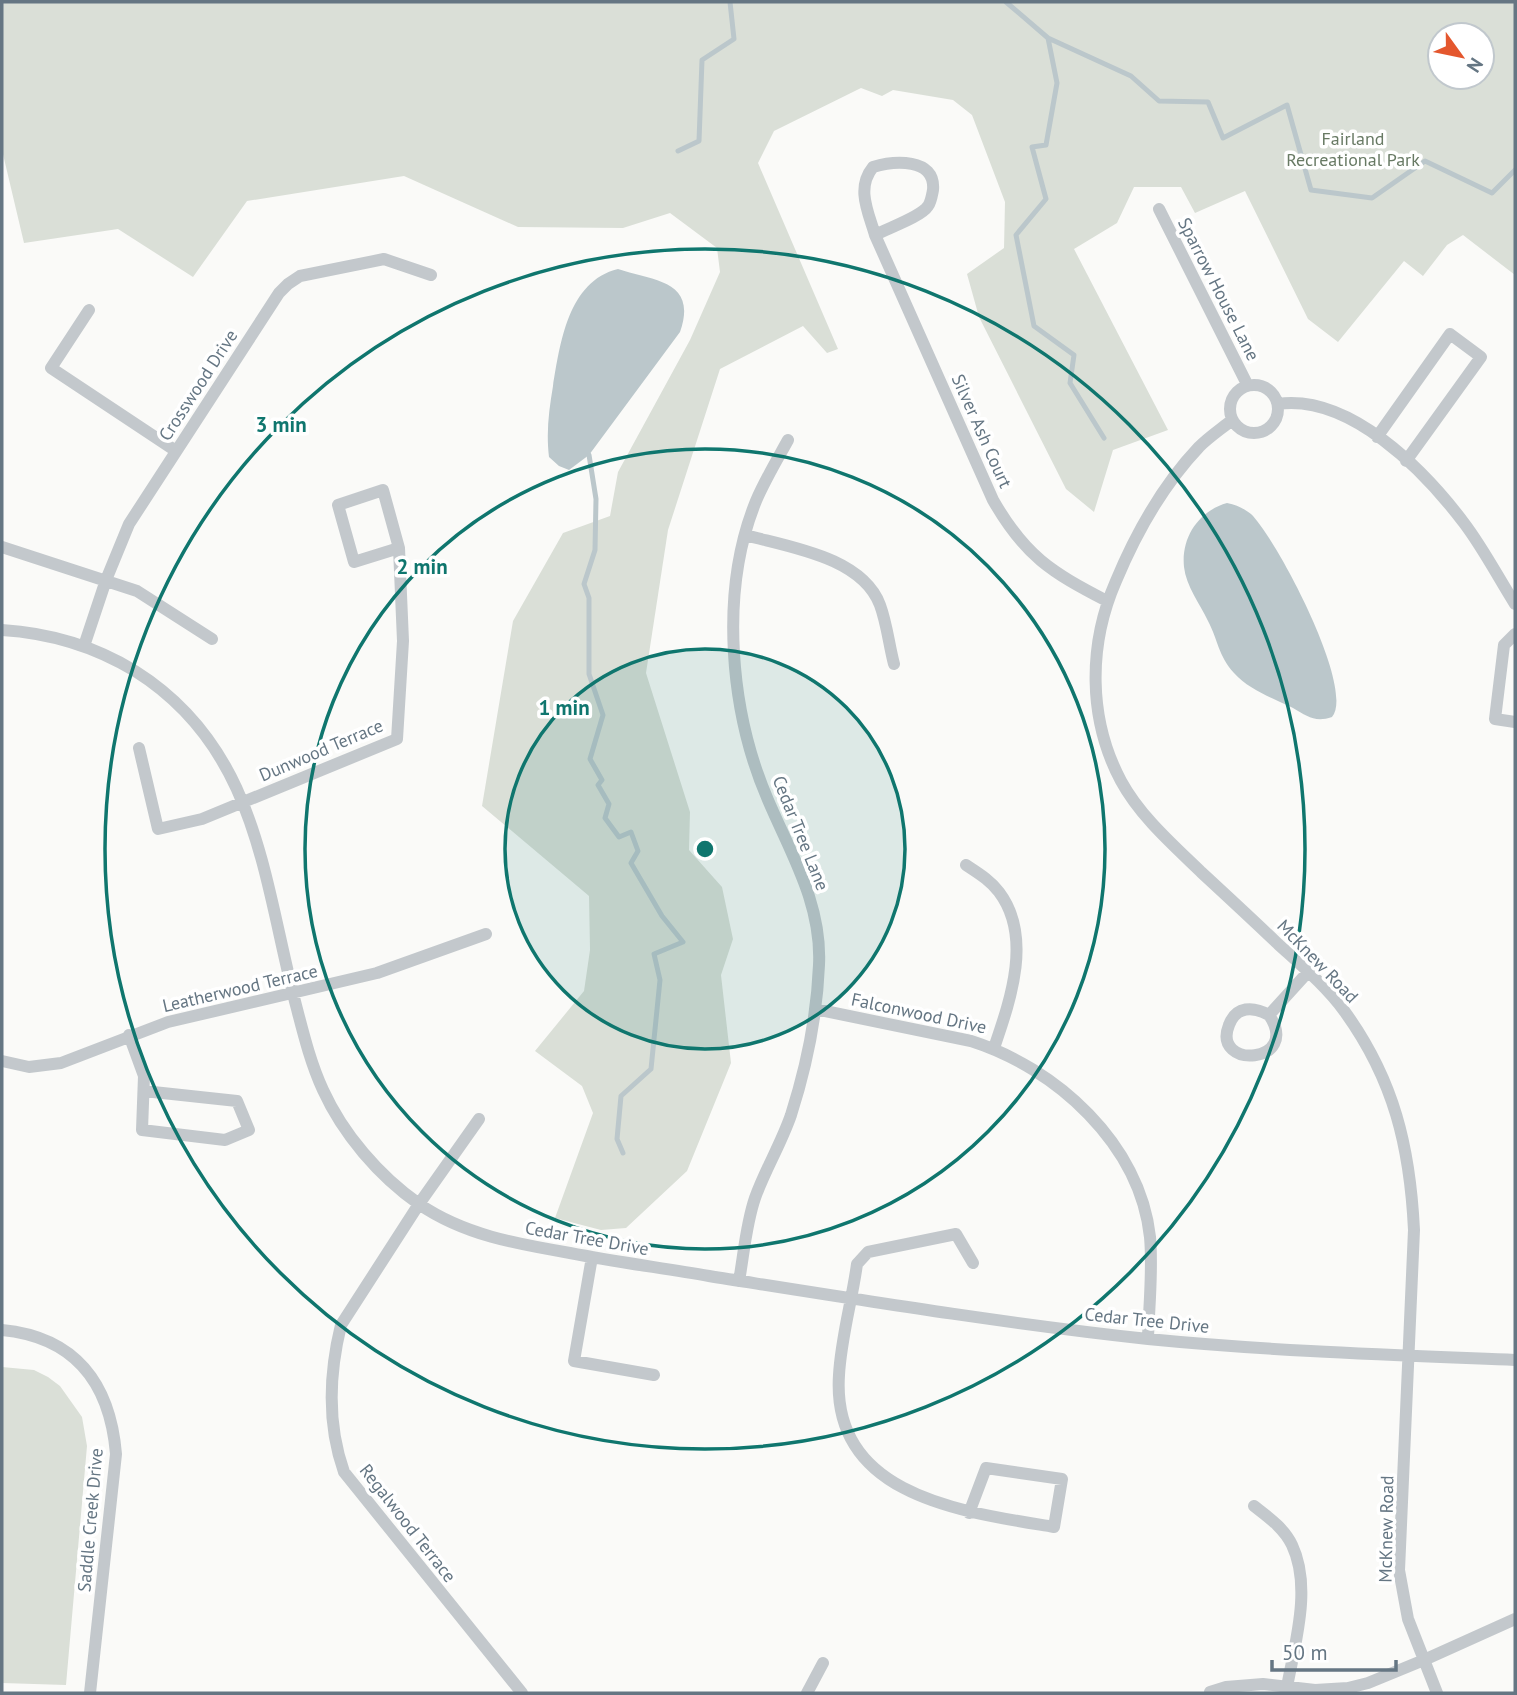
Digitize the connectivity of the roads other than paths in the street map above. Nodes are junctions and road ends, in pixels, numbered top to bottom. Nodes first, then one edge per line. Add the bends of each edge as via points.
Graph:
1 (1159, 209) dead end
2 (875, 234) junction
3 (431, 275) dead end
4 (89, 310) dead end
5 (1247, 384) junction
6 (1278, 404) junction
7 (1232, 421) junction
8 (1377, 436) junction
9 (788, 440) dead end
10 (176, 451) junction
11 (1406, 461) junction
12 (746, 535) junction
13 (2, 547) edge
14 (399, 548) junction
15 (106, 580) junction
16 (1107, 601) junction
17 (1515, 604) edge
18 (2, 630) edge
19 (1515, 634) edge
20 (212, 639) dead end
21 (84, 646) junction
22 (894, 664) dead end
23 (1515, 722) edge
24 (139, 748) dead end
25 (244, 802) junction
26 (966, 865) dead end
27 (486, 934) dead end
28 (1308, 972) junction
29 (293, 993) junction
30 (815, 1009) junction
31 (1269, 1015) junction
32 (129, 1035) junction
33 (994, 1048) junction
34 (2, 1061) edge
35 (144, 1090) junction
36 (479, 1119) dead end
37 (419, 1204) junction
38 (592, 1257) junction
39 (973, 1263) dead end
40 (739, 1281) junction
41 (852, 1298) junction
42 (2, 1329) edge
43 (1148, 1338) junction
44 (1410, 1355) junction
45 (1515, 1360) edge
46 (654, 1375) dead end
47 (1254, 1506) dead end
48 (969, 1513) junction
49 (1515, 1618) edge
50 (1424, 1660) junction
51 (823, 1663) dead end
52 (1287, 1687) junction
53 (1210, 1692) edge
54 (90, 1693) edge
55 (522, 1693) edge
56 (807, 1693) edge
57 (1437, 1693) edge

1 - 5 street, Sparrow House Lane
2 - 2 street, Silver Ash Court via 863,191 867,173 873,167 901,162 924,169 933,186 929,205
2 - 16 street, Silver Ash Court via 1006,522 1042,562
3 - 10 street, Crosswood Drive via 384,259 300,276 288,284
4 - 10 street via 51,368
5 - 6 street via 1264,387
5 - 7 street via 1231,399
6 - 7 street via 1278,415 1265,431 1248,433
6 - 8 street via 1334,411
7 - 16 street, McKnew Road via 1178,471 1130,549
8 - 11 street
8 - 11 street via 1450,334 1481,357
9 - 12 street, Cedar Tree Lane via 755,503
10 - 15 street, Crosswood Drive via 129,524
11 - 17 street via 1465,525
12 - 22 street via 821,556 859,578 880,606
12 - 30 street, Cedar Tree Lane via 734,597 736,671 755,764 810,896 819,963
13 - 15 street
14 - 14 street, Dunwood Terrace via 383,490 338,505 354,562
14 - 25 street, Dunwood Terrace via 403,641 397,739
15 - 20 street via 137,592
15 - 21 street, Crosswood Drive
16 - 28 street, McKnew Road via 1095,696 1121,782 1165,838
18 - 21 street, Cedar Tree Drive
19 - 23 street via 1504,645 1496,719
21 - 25 street, Cedar Tree Drive via 152,682 180,705 224,761
24 - 25 street, Dunwood Terrace via 158,828 202,819
25 - 29 street, Cedar Tree Drive
26 - 33 street via 1000,892 1014,930 1014,980
27 - 29 street, Leatherwood Terrace via 377,973
28 - 31 street
28 - 44 street, McKnew Road via 1362,1037 1394,1104 1406,1147 1414,1230
29 - 32 street, Leatherwood Terrace via 167,1021
29 - 37 street, Cedar Tree Drive via 322,1089 340,1123 379,1170
30 - 33 street, Falconwood Drive
30 - 40 street, Cedar Tree Lane via 791,1115 755,1197
31 - 31 street via 1250,1008 1232,1018 1227,1030 1233,1050 1251,1058 1271,1047 1276,1029
32 - 34 street, Leatherwood Terrace via 61,1063 29,1067
32 - 35 street via 144,1076
33 - 43 street, Falconwood Drive via 1054,1085 1104,1131 1121,1154 1150,1235
35 - 35 street via 142,1130 225,1140 249,1130 237,1101
36 - 37 street, Regalwood Terrace
37 - 38 street, Cedar Tree Drive via 486,1236
37 - 55 street, Regalwood Terrace via 341,1325 331,1395 334,1438 344,1472
38 - 40 street, Cedar Tree Drive
38 - 46 street via 574,1361
39 - 41 street via 956,1234 868,1252 857,1264
40 - 41 street, Cedar Tree Drive
41 - 43 street, Cedar Tree Drive
41 - 48 street via 839,1375 844,1423 853,1444 867,1462 900,1487
42 - 54 street, Saddle Creek Drive via 42,1338 71,1355 86,1369 110,1414 116,1454
43 - 44 street, Cedar Tree Drive via 1263,1349
44 - 45 street, Cedar Tree Drive
44 - 50 street, McKnew Road via 1399,1570 1408,1619
47 - 52 street via 1284,1532 1299,1567 1298,1624
48 - 48 street via 1054,1527 1062,1479 986,1468
49 - 50 street
50 - 52 street via 1348,1688
50 - 57 street, McKnew Road
51 - 56 street
52 - 53 street via 1243,1685

